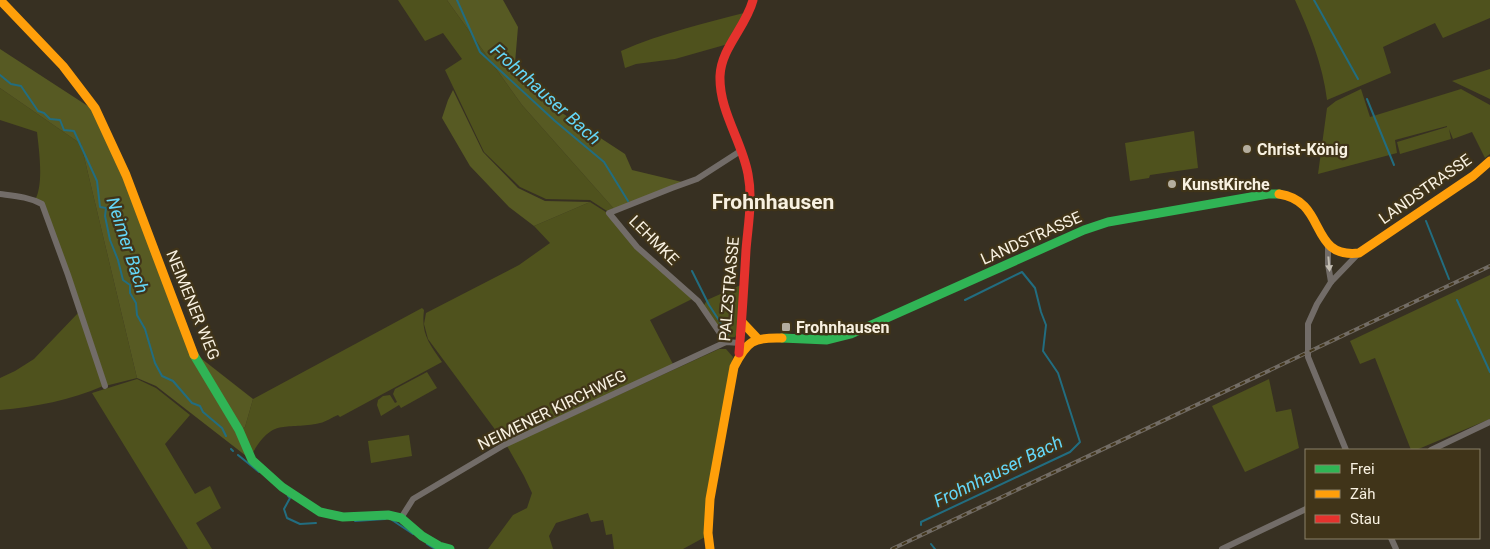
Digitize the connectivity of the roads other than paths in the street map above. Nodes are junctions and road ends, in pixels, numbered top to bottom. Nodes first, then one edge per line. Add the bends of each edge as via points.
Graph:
1 (0, 0) edge
2 (753, 0) edge
3 (742, 150) junction
4 (1490, 161) edge
5 (0, 194) edge
6 (1328, 246) junction
7 (1359, 253) junction
8 (1331, 282) junction
9 (742, 322) junction
10 (758, 339) junction
11 (726, 342) junction
12 (740, 343) junction
13 (739, 354) junction
14 (105, 386) dead end
15 (1490, 422) edge
16 (1346, 449) edge
17 (1432, 449) edge
18 (1305, 510) edge
19 (401, 518) junction
20 (450, 549) edge
21 (710, 549) edge
22 (1222, 549) edge

1 - 19 street, NEIMENER WEG via 63,66 95,108 126,175 192,352 239,430 252,460 282,487 320,512 343,517 388,515
2 - 3 street, PALZSTRASSE via 751,11 725,54 720,75 721,99
3 - 9 street, PALZSTRASSE via 748,176 750,220
3 - 11 street, LEHMKE via 697,179 610,214 637,247 698,301
4 - 7 street, LANDSTRASSE via 1473,176
5 - 14 street via 28,198 42,204
6 - 7 street via 1344,255
6 -> 8 street
6 - 10 street, LANDSTRASSE via 1315,218 1300,202 1281,194 1268,194 1123,219 1084,230 845,336 818,340
7 - 8 street
8 - 16 street via 1308,324 1307,353
9 - 10 street
9 - 12 street, PALZSTRASSE
10 - 13 street
11 - 12 street
11 - 19 street, NEIMENER KIRCHWEG via 504,444 413,499
12 - 13 street, PALZSTRASSE
13 - 21 street via 710,499
15 - 17 street
18 - 22 street
19 - 20 street via 422,536

